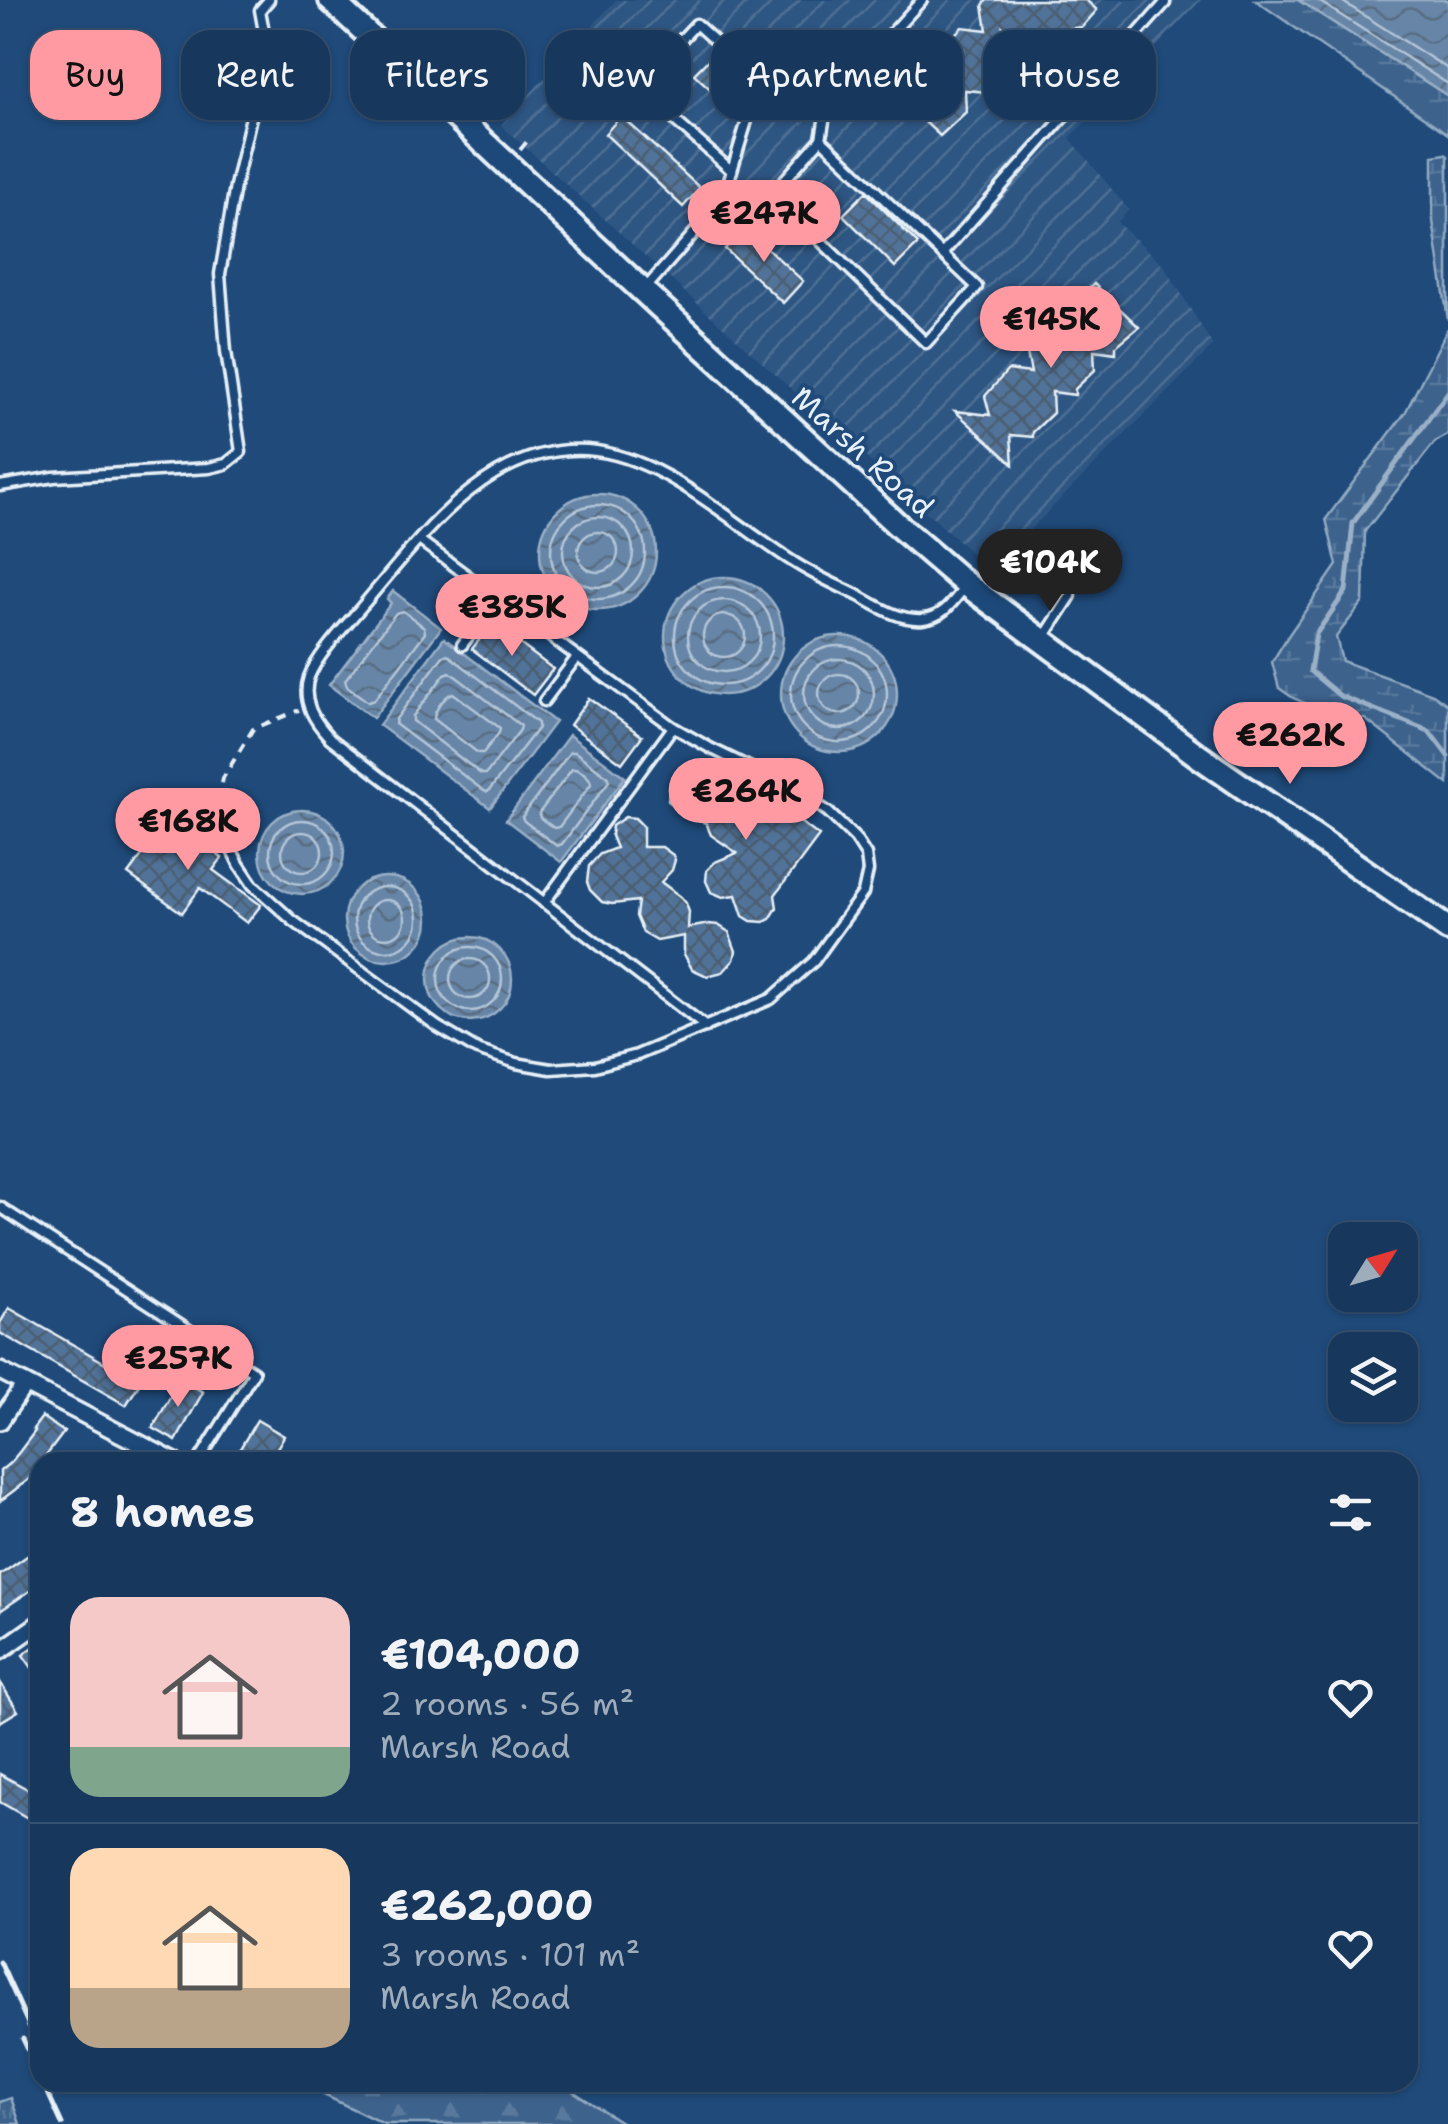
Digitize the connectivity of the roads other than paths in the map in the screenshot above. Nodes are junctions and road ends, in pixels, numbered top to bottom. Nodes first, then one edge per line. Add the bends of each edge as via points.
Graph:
1 (270, 0) edge
2 (331, 0) edge
3 (922, 0) edge
4 (1164, 0) edge
5 (821, 139) junction
6 (732, 171) junction
7 (772, 194) junction
8 (723, 200) junction
9 (942, 254) junction
10 (643, 291) junction
11 (0, 486) edge
12 (419, 540) junction
13 (967, 585) junction
14 (1071, 596) dead end
15 (498, 597) junction
16 (1042, 641) junction
17 (462, 644) dead end
18 (577, 656) junction
19 (544, 701) dead end
20 (673, 727) junction
21 (218, 812) road end
22 (544, 903) junction
23 (1448, 930) edge
24 (706, 1026) junction
25 (0, 1207) edge
26 (0, 1371) edge
27 (25, 1384) junction
28 (0, 1421) edge
29 (156, 1452) edge
30 (204, 1452) edge
31 (30, 1630) edge
32 (0, 1650) edge

1 - 11 lane via 260,10 267,48 220,274 241,452 208,468
2 - 10 main road, Marsh Road
3 - 5 lane via 828,104
4 - 9 lane
5 - 7 lane
5 - 9 lane
6 - 6 lane via 759,81 696,24 637,86
6 - 8 lane
7 - 8 lane
7 - 9 lane via 926,343 977,287
8 - 10 lane
10 - 13 main road, Marsh Road
12 - 13 lane via 491,476 549,453 610,452 643,464 794,563 896,616 936,616
12 - 15 lane
12 - 22 lane via 317,664 308,706 330,738
13 - 16 main road, Marsh Road
14 - 16 lane
15 - 17 lane
15 - 18 lane
16 - 23 main road, Marsh Road
18 - 19 lane
18 - 20 lane
20 - 22 lane
20 - 24 lane via 828,812 855,838 868,870 862,892 814,961 771,999
21 - 24 lane via 238,864 266,897 376,983 477,1050 551,1069 595,1066
22 - 24 lane
25 - 30 lane via 254,1372
26 - 27 street
27 - 28 street
27 - 29 street
31 - 32 street

